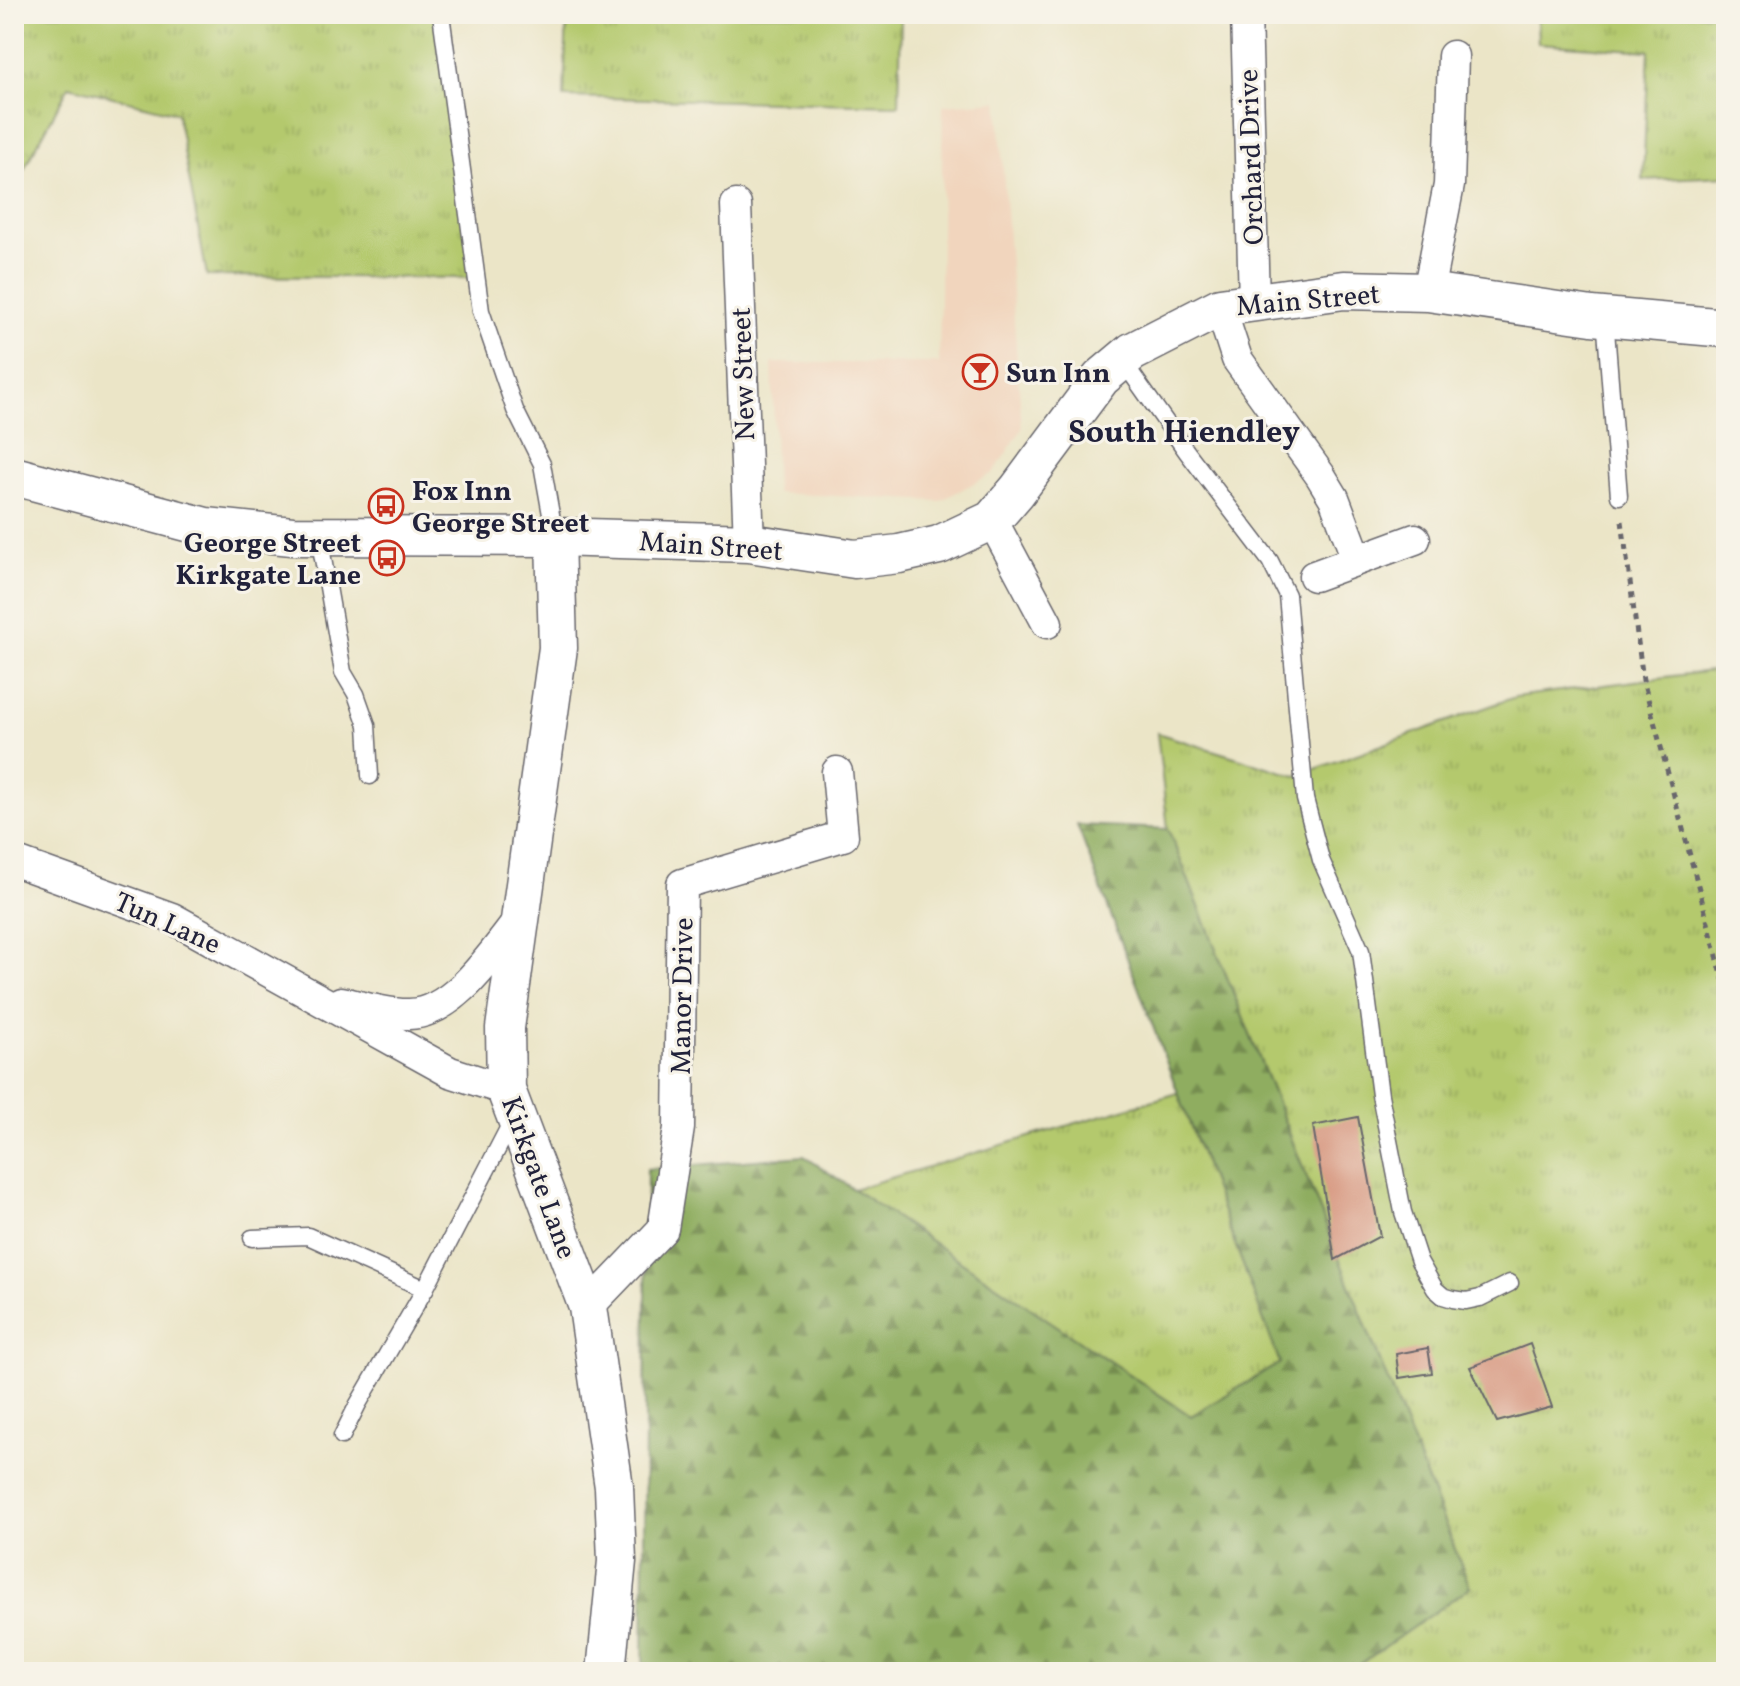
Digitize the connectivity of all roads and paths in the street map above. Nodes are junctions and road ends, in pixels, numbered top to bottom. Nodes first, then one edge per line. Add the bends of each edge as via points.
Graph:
1 (441, 14) edge
2 (1246, 14) edge
3 (1453, 56) dead end
4 (736, 205) dead end
5 (1428, 292) junction
6 (1237, 304) junction
7 (1605, 316) junction
8 (1726, 328) edge
9 (1122, 360) junction
10 (14, 476) edge
11 (1619, 496) joint
12 (992, 520) junction
13 (319, 536) junction
14 (555, 537) junction
15 (1415, 539) dead end
16 (749, 543) junction
17 (1357, 559) junction
18 (1314, 576) dead end
19 (1047, 623) dead end
20 (837, 772) dead end
21 (370, 776) dead end
22 (14, 861) edge
23 (520, 919) junction
24 (1726, 990) edge
25 (315, 997) junction
26 (511, 1102) junction
27 (252, 1238) dead end
28 (1510, 1283) dead end
29 (425, 1289) junction
30 (588, 1307) junction
31 (342, 1436) dead end
32 (606, 1672) edge

1 - 14 lane via 481,311 515,410 542,464
2 - 6 street, Orchard Drive
3 - 5 street via 1449,185
4 - 16 street, New Street
5 - 6 street, Main Street via 1344,290
5 - 7 street, Main Street
6 - 9 street, Main Street via 1155,339
6 - 17 street, Orchard Drive via 1237,359 1334,498
7 - 8 street, Main Street
7 - 11 lane
9 - 12 street, Main Street via 1101,378
9 - 28 lane via 1270,561 1287,595 1305,799 1321,860 1361,951 1383,1109 1403,1212 1419,1261 1435,1289 1453,1299 1480,1298
10 - 13 street, Main Street via 206,527
11 - 24 path via 1643,680
12 - 16 street, Main Street via 939,545 855,559
12 - 19 street
13 - 14 street, Main Street
13 - 21 lane via 343,672 367,725
14 - 16 street, Main Street
14 - 23 street, Kirkgate Lane via 558,648
15 - 17 street
17 - 18 street
20 - 30 street, Manor Drive via 843,836 682,884 679,1128 663,1229
22 - 25 street, Tun Lane via 172,918
23 - 25 street, Tun Lane via 466,984 441,1005 410,1014
23 - 26 street, Kirkgate Lane via 505,1028
25 - 26 street, Tun Lane
26 - 29 lane
26 - 30 street, Kirkgate Lane
27 - 29 lane via 308,1236
29 - 31 lane
30 - 32 street, Kirkgate Lane via 614,1487 617,1561

